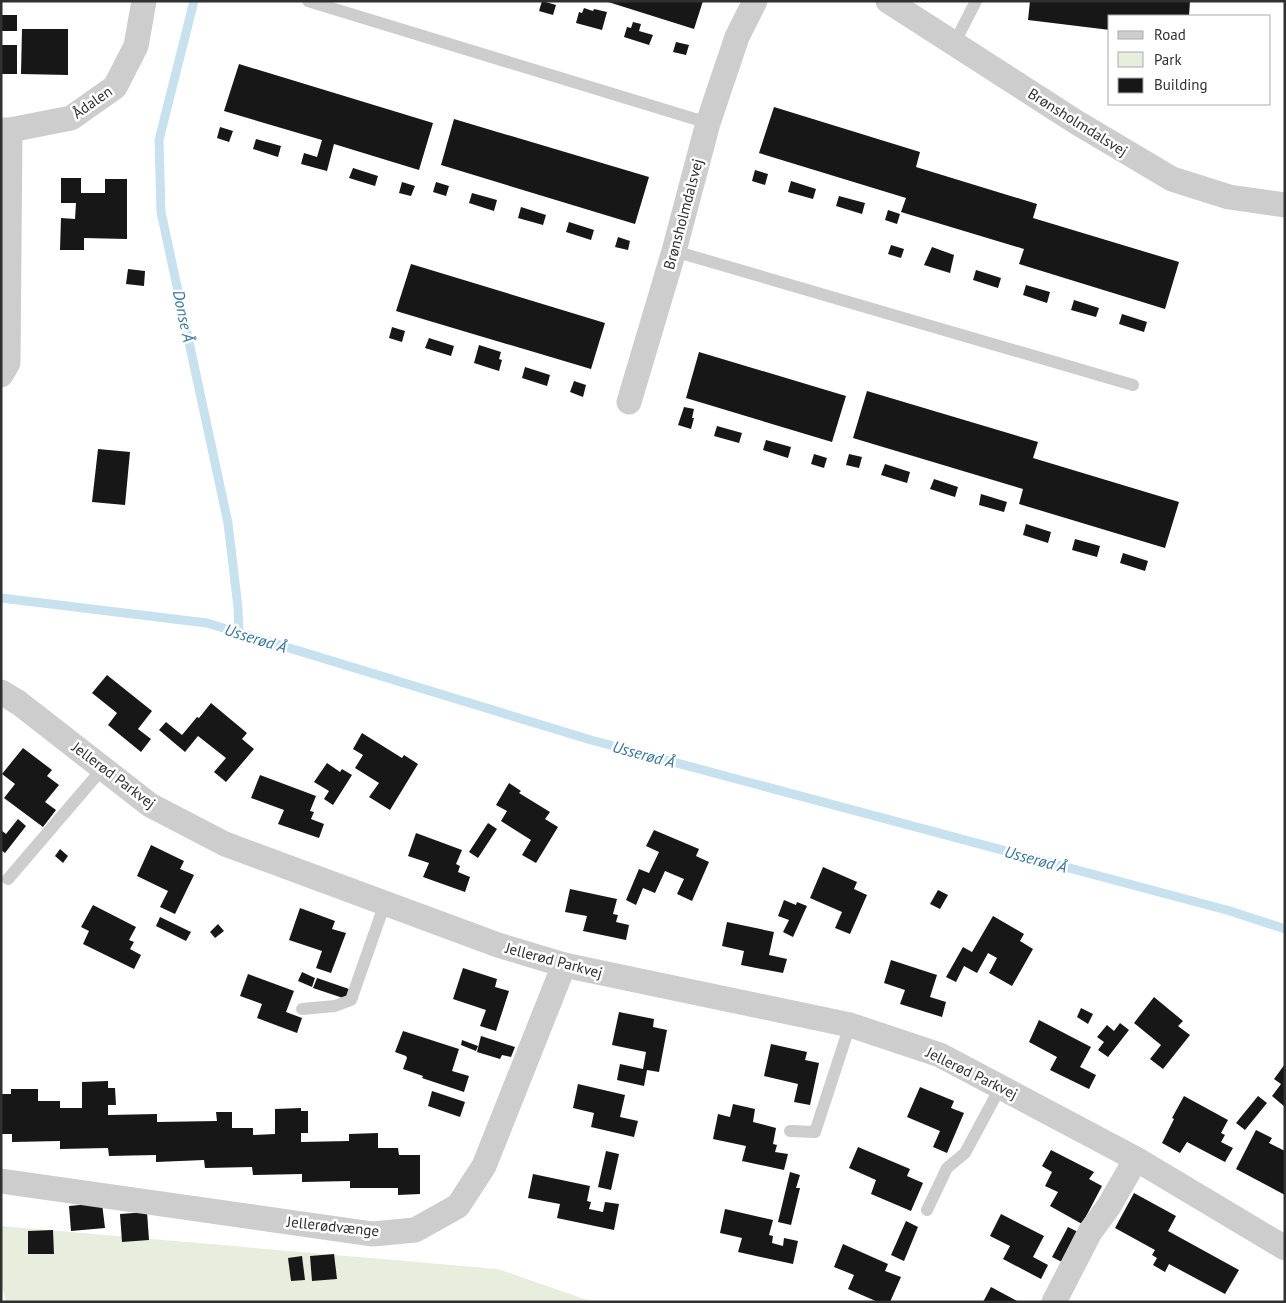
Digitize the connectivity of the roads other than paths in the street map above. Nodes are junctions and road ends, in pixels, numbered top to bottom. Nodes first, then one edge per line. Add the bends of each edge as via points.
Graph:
1 (144, 1) edge
2 (308, 1) edge
3 (755, 1) edge
4 (888, 1) edge
5 (976, 1) edge
6 (954, 44) junction
7 (708, 122) junction
8 (6, 130) edge
9 (1285, 205) edge
10 (674, 251) junction
11 (1, 375) edge
12 (1133, 385) dead end
13 (629, 402) dead end
14 (1, 692) edge
15 (103, 768) junction
16 (8, 879) dead end
17 (385, 903) junction
18 (564, 965) junction
19 (302, 1009) dead end
20 (850, 1026) junction
21 (1000, 1086) junction
22 (790, 1131) dead end
23 (1136, 1159) junction
24 (1, 1181) edge
25 (927, 1210) dead end
26 (1285, 1248) edge
27 (1054, 1302) edge

1 - 8 street, Ådalen via 136,46 115,87 71,118
2 - 7 lane
3 - 7 street, Brønsholmdalsvej via 737,37
4 - 6 street, Brønsholmdalsvej
5 - 6 lane
6 - 9 street, Brønsholmdalsvej via 1172,179 1229,197
7 - 10 street, Brønsholmdalsvej
8 - 11 street, Ådalen via 8,363
10 - 12 lane
10 - 13 street, Brønsholmdalsvej
14 - 15 street, Jellerød Parkvej
15 - 16 lane
15 - 17 street, Jellerød Parkvej via 150,805 225,844
17 - 18 street, Jellerød Parkvej via 498,945
17 - 19 lane via 351,1000 335,1006
18 - 20 street, Jellerød Parkvej
18 - 24 street, Jellerødvænge via 484,1166 458,1206 415,1230 373,1234
20 - 21 street, Jellerød Parkvej via 940,1055
20 - 22 lane via 815,1132
21 - 23 street, Jellerød Parkvej
21 - 25 lane via 965,1153 947,1168
23 - 26 street, Jellerød Parkvej
23 - 27 street via 1090,1232

